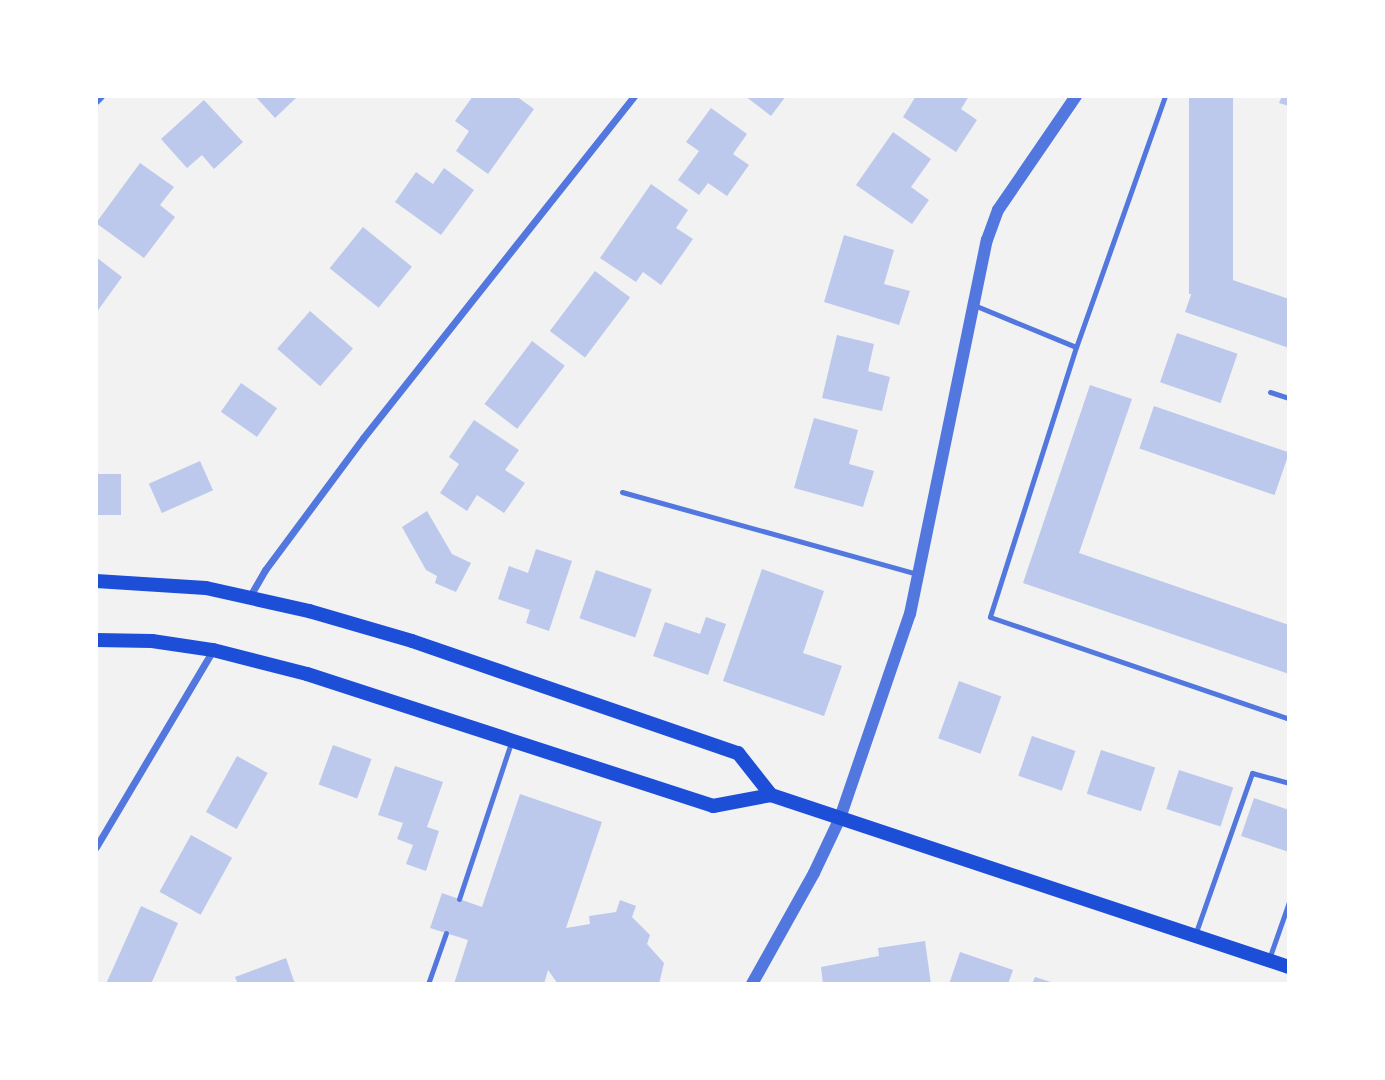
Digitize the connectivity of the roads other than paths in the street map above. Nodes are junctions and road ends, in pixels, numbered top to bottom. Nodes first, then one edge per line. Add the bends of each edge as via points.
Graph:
1 (101, 96) edge
2 (634, 96) edge
3 (1076, 96) edge
4 (1165, 96) edge
5 (96, 101) edge
6 (974, 305) junction
7 (1076, 347) junction
8 (1270, 392) dead end
9 (1289, 398) edge
10 (622, 492) dead end
11 (918, 574) junction
12 (96, 582) edge
13 (250, 596) junction
14 (96, 640) edge
15 (213, 650) junction
16 (1289, 719) edge
17 (512, 740) junction
18 (1289, 783) edge
19 (771, 794) junction
20 (840, 818) junction
21 (96, 847) edge
22 (459, 899) dead end
23 (1289, 902) edge
24 (446, 933) dead end
25 (1195, 936) junction
26 (1269, 960) junction
27 (1289, 967) edge
28 (428, 984) edge
29 (752, 984) edge

1 - 5 street
2 - 13 street via 363,438
3 - 6 street via 998,209
4 - 7 lane
6 - 7 lane
6 - 11 street
7 - 16 lane via 990,617
8 - 9 lane
10 - 11 lane
11 - 20 street via 910,614
12 - 13 main road via 206,588
13 - 19 main road via 412,641 738,753
14 - 15 main road via 152,641
15 - 17 main road via 307,674
15 - 21 street
17 - 19 main road via 713,806
17 - 22 lane
18 - 25 lane via 1252,773
19 - 20 main road
20 - 25 main road
20 - 29 street
23 - 26 lane
24 - 28 lane
25 - 26 main road
26 - 27 main road

